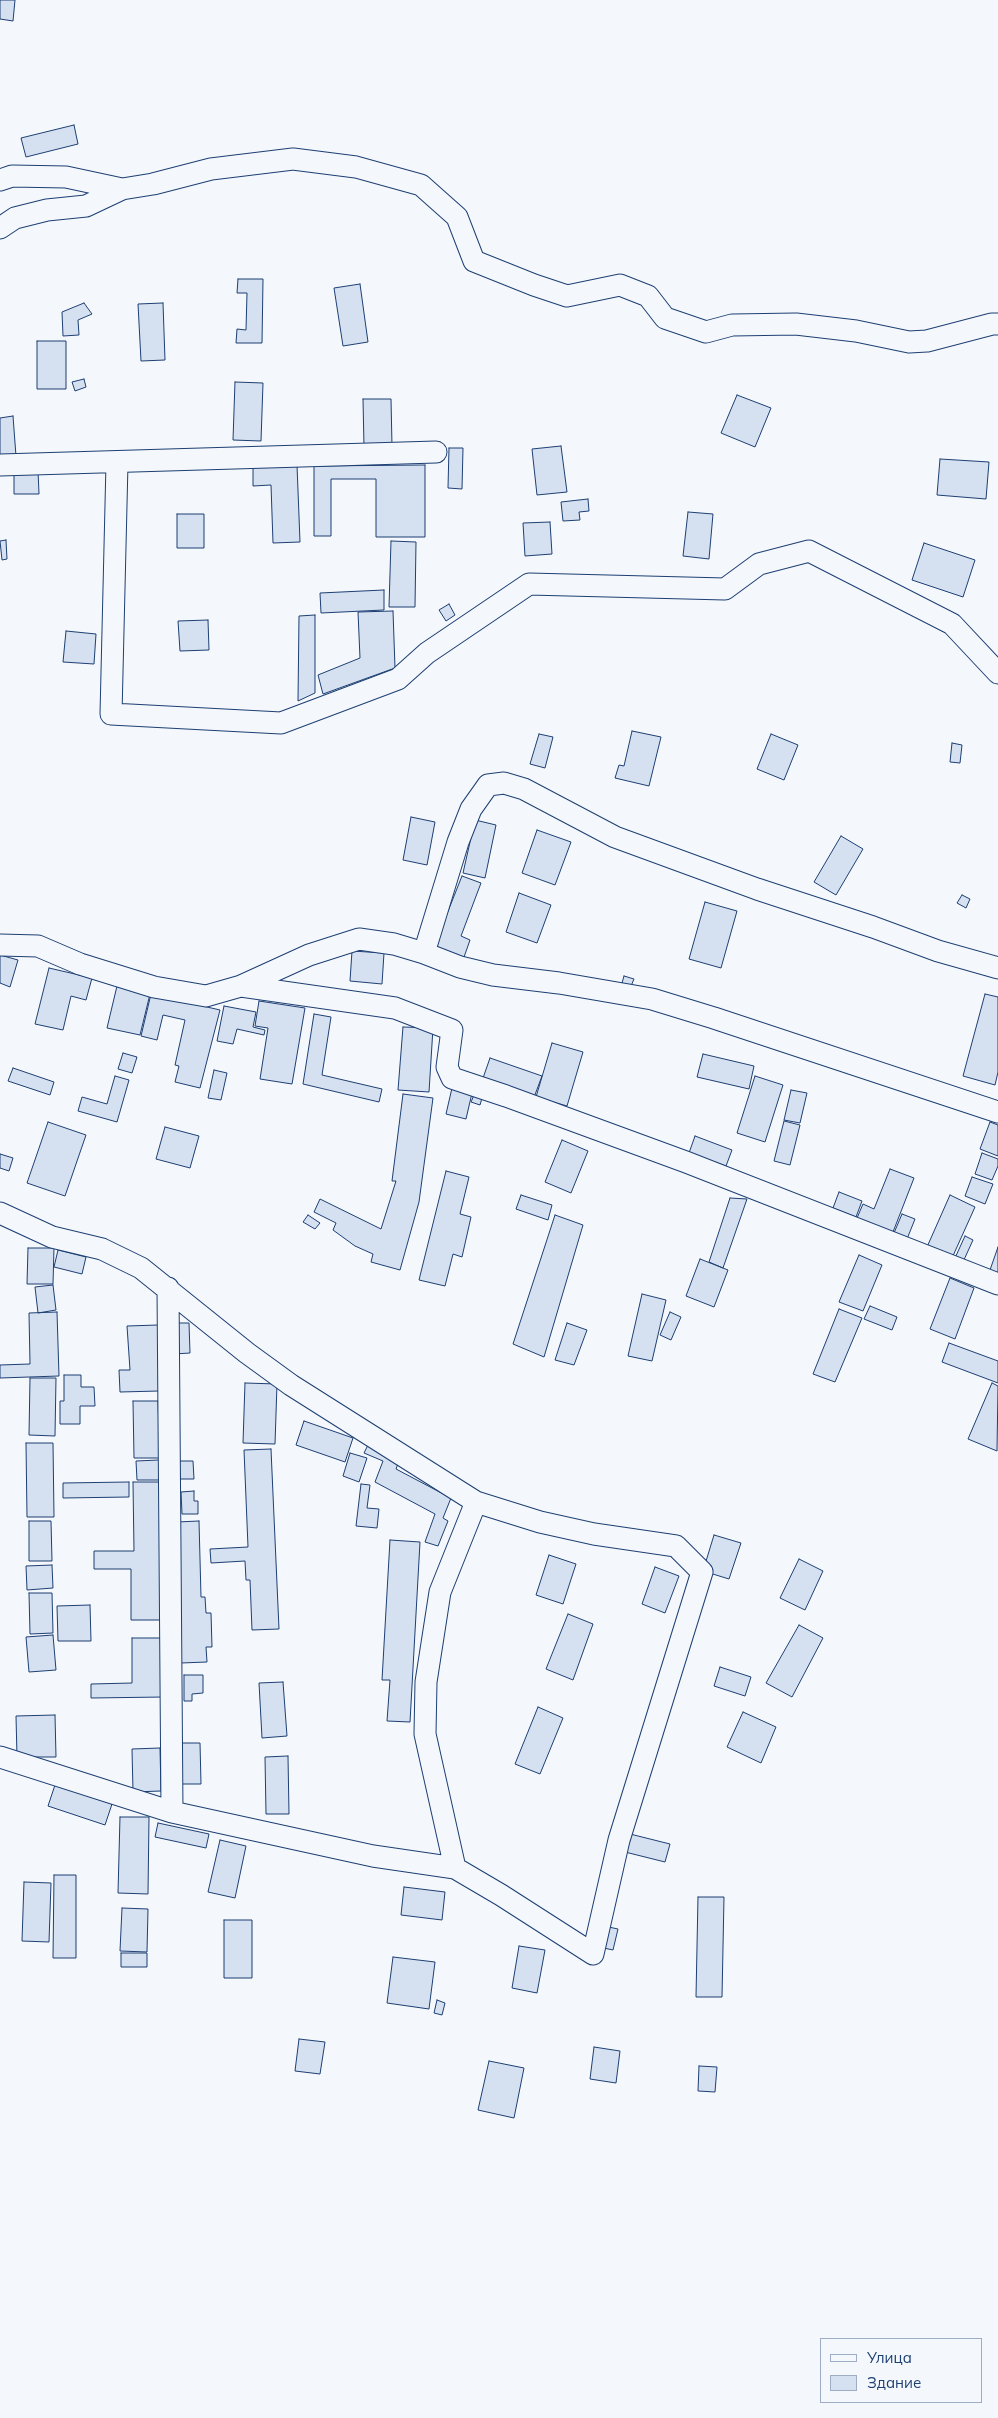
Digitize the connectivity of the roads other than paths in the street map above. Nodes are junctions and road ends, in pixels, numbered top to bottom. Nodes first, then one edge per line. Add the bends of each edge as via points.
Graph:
1 (0, 180) edge
2 (122, 188) junction
3 (0, 228) edge
4 (998, 324) edge
5 (436, 452) dead end
6 (117, 463) junction
7 (0, 465) edge
8 (998, 674) edge
9 (0, 945) edge
10 (424, 953) junction
11 (998, 968) edge
12 (242, 986) junction
13 (998, 1112) edge
14 (0, 1214) edge
15 (998, 1284) edge
16 (168, 1288) junction
17 (476, 1502) junction
18 (0, 1758) edge
19 (172, 1812) junction
20 (455, 1868) junction

1 - 2 street via 12,176 66,177
2 - 3 street via 86,206 47,210 15,218
2 - 4 street via 153,184 211,169 293,159 356,167 421,185 458,217 474,261 567,296 620,286 648,296 665,318 706,332 732,325 796,324 856,331 908,342 927,341
5 - 6 street
6 - 7 street
6 - 8 street via 111,714 281,723 398,679 427,653 529,584 725,590 759,564 810,551 952,624
9 - 12 street via 38,946 80,964 154,987 206,996
10 - 11 street via 471,809 488,785 504,783 524,789 615,837 938,951
10 - 12 street via 359,938 309,955
10 - 13 street via 493,975 652,999
12 - 15 street via 395,1008 452,1030 446,1067 452,1078 686,1162
14 - 16 street via 52,1237 102,1249 141,1268
16 - 17 street via 291,1385
16 - 19 street
17 - 20 street via 440,1592 426,1682 425,1734
17 - 20 street via 540,1522 594,1534 676,1546 702,1572 618,1840 593,1954
18 - 19 street
19 - 20 street via 373,1856

